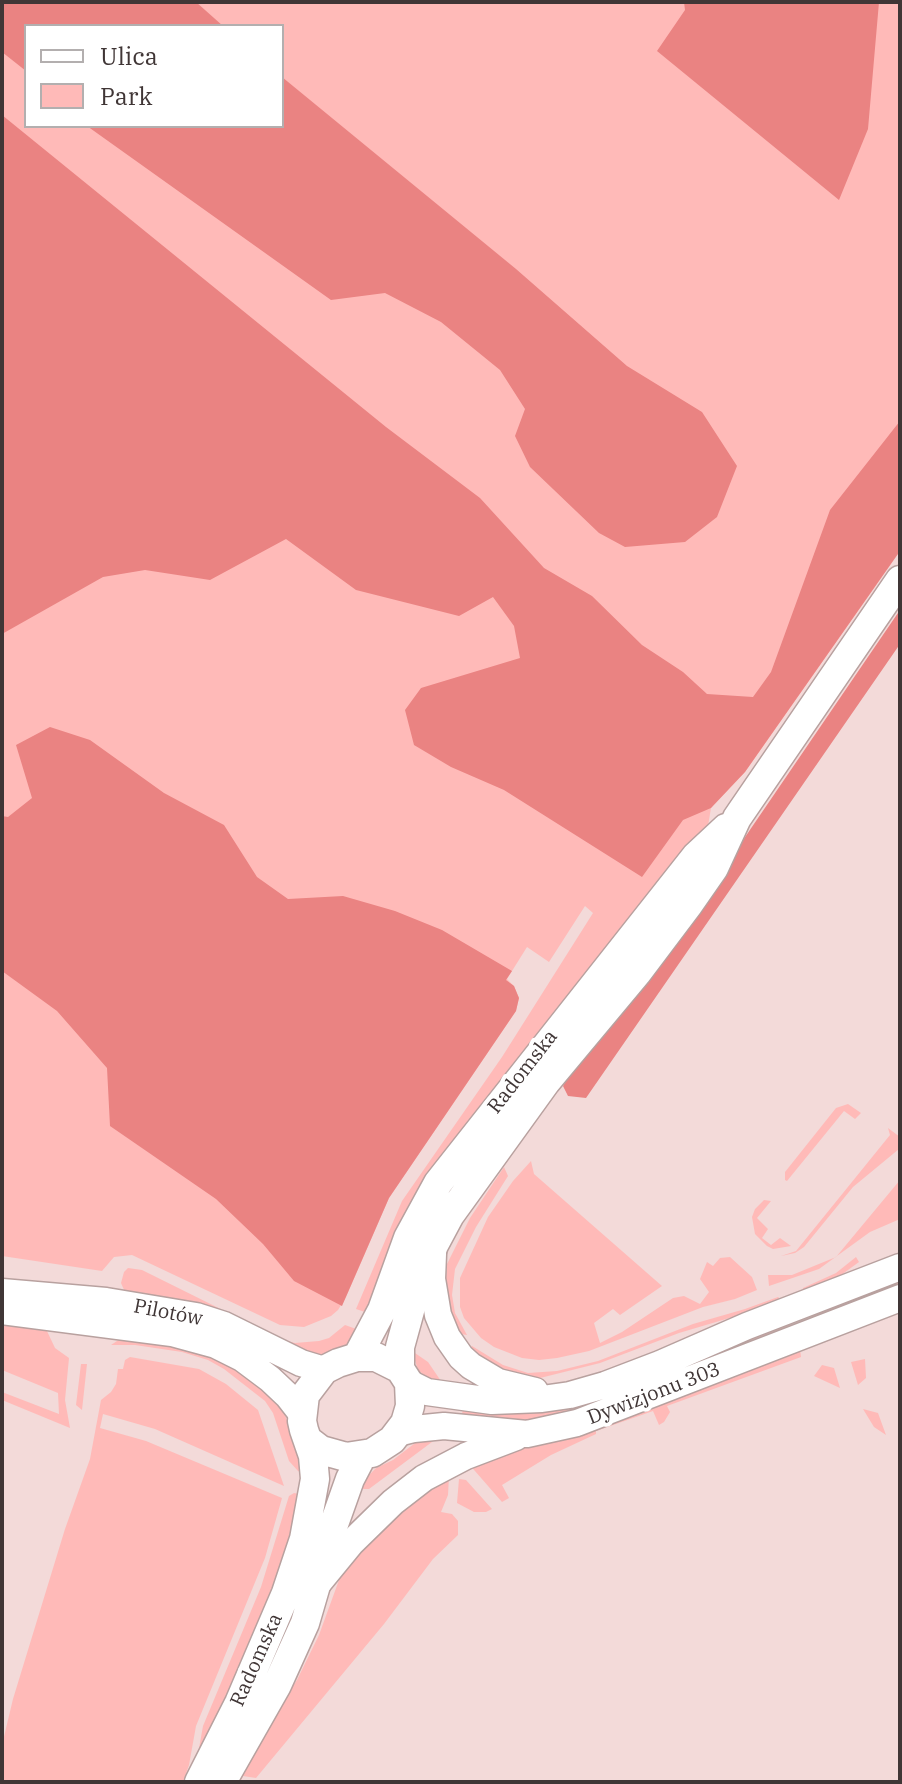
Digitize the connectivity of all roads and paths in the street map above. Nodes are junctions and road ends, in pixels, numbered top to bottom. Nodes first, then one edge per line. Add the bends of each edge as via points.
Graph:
1 (900, 580) edge
2 (737, 818) junction
3 (434, 1245) junction
4 (900, 1267) edge
5 (2, 1292) edge
6 (900, 1298) edge
7 (2, 1311) edge
8 (357, 1357) junction
9 (324, 1370) junction
10 (404, 1376) junction
11 (570, 1395) junction
12 (305, 1427) junction
13 (398, 1433) junction
14 (527, 1434) junction
15 (362, 1456) junction
16 (319, 1582) junction
17 (199, 1782) edge
18 (222, 1782) edge

1 - 2 main road, Radomska
2 - 3 main road, Radomska via 714,868 689,904 500,1143
2 - 8 main road, Radomska via 696,856 438,1183
3 - 10 main road, Radomska via 400,1347
3 - 11 main road via 434,1297 447,1337 461,1357 498,1382
4 - 11 main road, Dywizjonu 303
5 - 9 main road, Pilotów via 196,1316
6 - 14 main road, Dywizjonu 303 via 611,1411
7 - 12 main road, Pilotów via 172,1333 216,1345 270,1379 288,1396
8 - 9 main road
8 - 10 main road via 376,1357
9 - 12 main road via 305,1395
10 - 11 main road, Dywizjonu 303 via 427,1392 492,1401
10 - 13 main road via 410,1406
12 - 15 main road via 332,1454
12 - 17 main road, Radomska via 314,1492 295,1566 239,1703
13 - 14 main road, Dywizjonu 303 via 444,1426
13 - 15 main road via 381,1449
14 - 16 main road via 424,1478 351,1543
15 - 16 main road, Radomska via 333,1527
16 - 18 main road, Radomska via 277,1685

